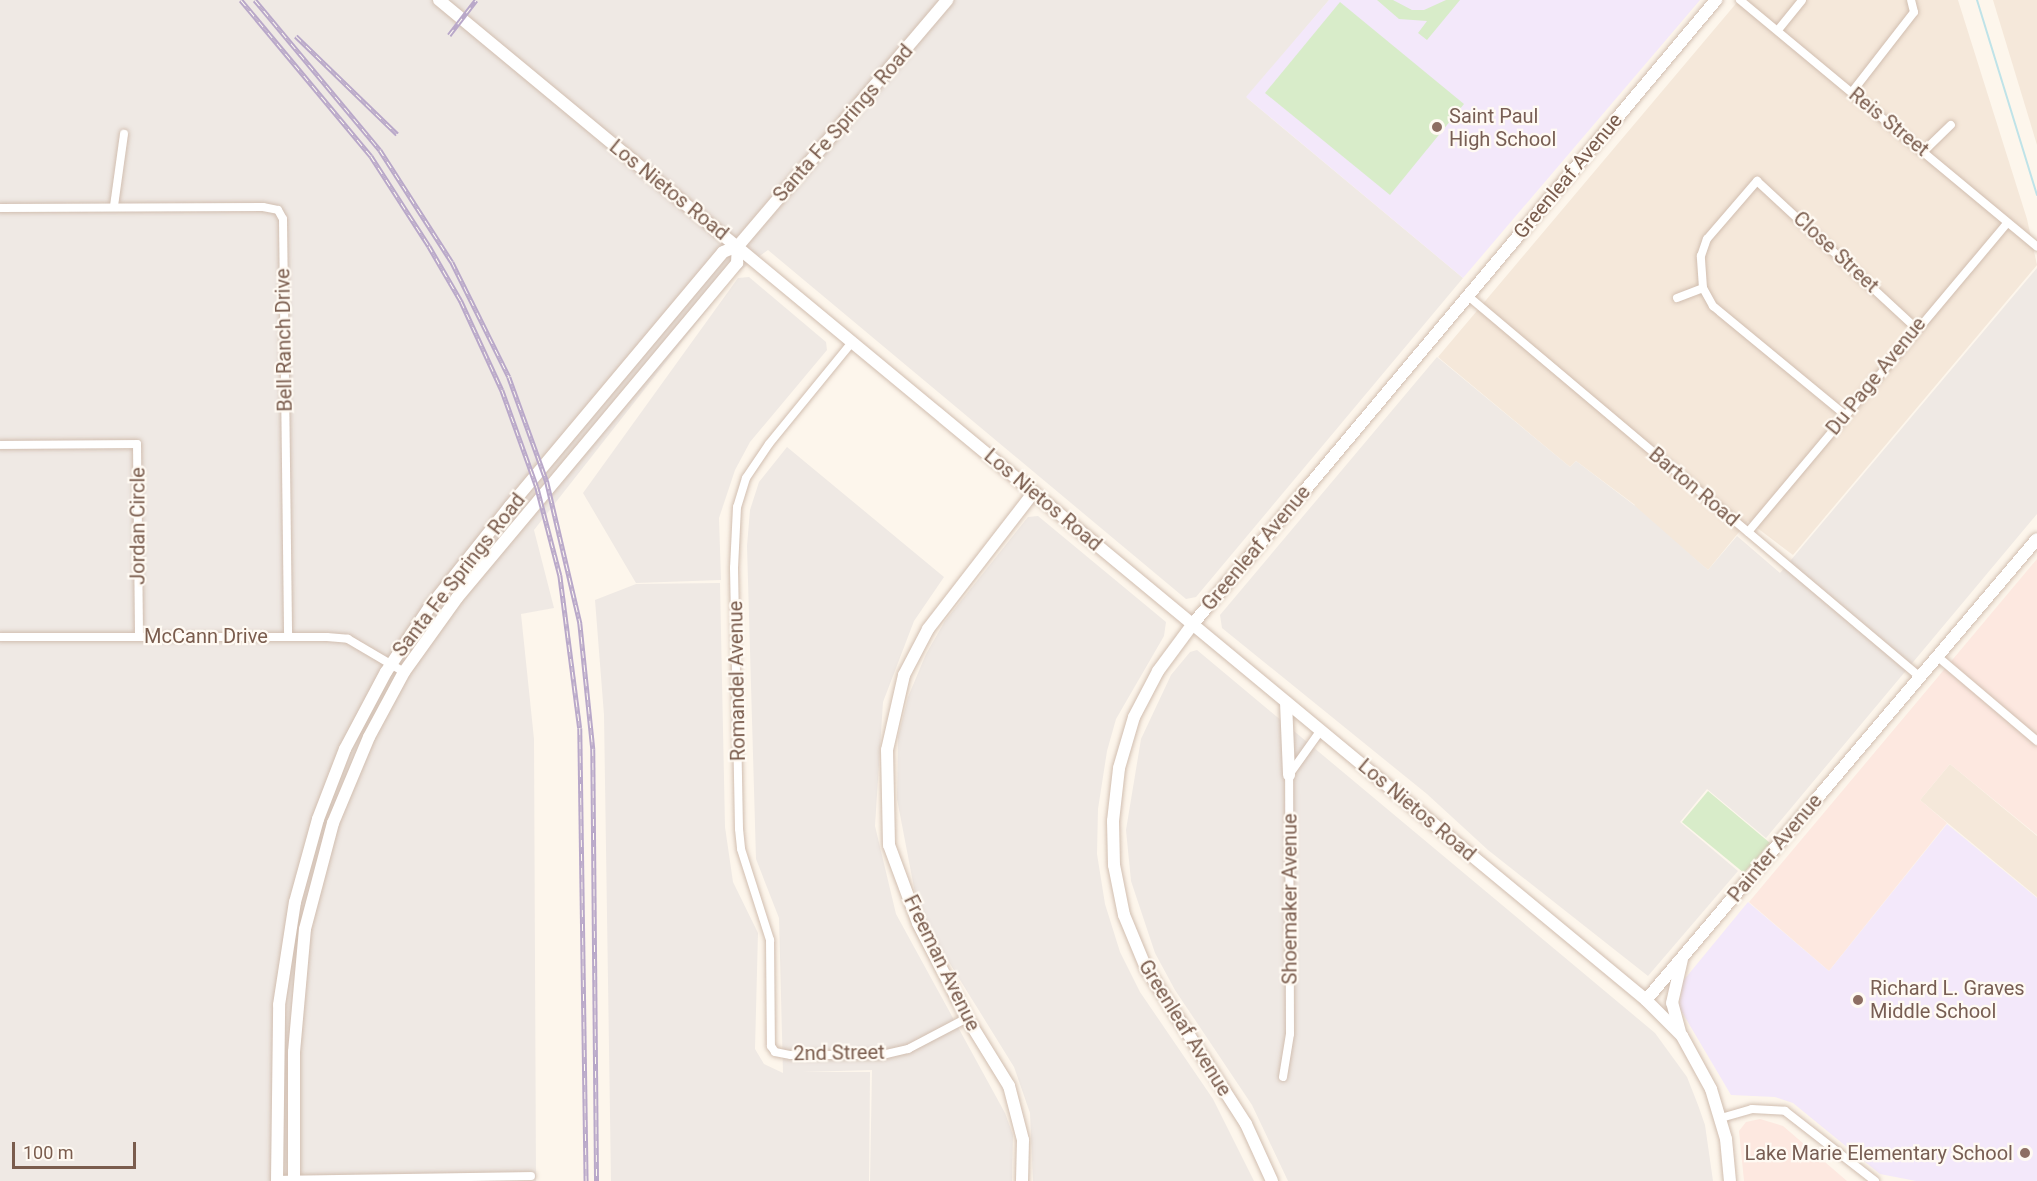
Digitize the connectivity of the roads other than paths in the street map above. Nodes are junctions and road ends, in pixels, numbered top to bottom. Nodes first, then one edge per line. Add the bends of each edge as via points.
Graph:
1 (439, 0) edge
2 (947, 0) edge
3 (1716, 0) edge
4 (1740, 0) edge
5 (1802, 0) edge
6 (1911, 0) edge
7 (1778, 30) junction
8 (1852, 92) junction
9 (1952, 125) dead end
10 (123, 134) dead end
11 (1925, 150) junction
12 (114, 206) junction
13 (0, 208) edge
14 (2007, 223) junction
15 (738, 246) junction
16 (2037, 247) edge
17 (1703, 288) junction
18 (1468, 296) junction
19 (1677, 298) dead end
20 (1916, 328) junction
21 (654, 336) junction
22 (853, 341) junction
23 (665, 346) junction
24 (1845, 415) junction
25 (0, 445) edge
26 (1034, 492) junction
27 (1748, 532) junction
28 (2035, 546) edge
29 (1192, 625) junction
30 (288, 635) junction
31 (139, 636) junction
32 (0, 637) edge
33 (1938, 657) junction
34 (390, 665) junction
35 (404, 672) junction
36 (1920, 677) junction
37 (1286, 702) junction
38 (1321, 730) junction
39 (2037, 741) edge
40 (1289, 775) junction
41 (1682, 957) junction
42 (1646, 1000) junction
43 (967, 1018) junction
44 (1682, 1036) junction
45 (775, 1052) joint
46 (1283, 1077) dead end
47 (1721, 1118) junction
48 (531, 1176) dead end
49 (294, 1180) edge
50 (277, 1181) edge
51 (1022, 1181) edge
52 (1272, 1181) edge
53 (1730, 1181) edge
54 (1875, 1181) edge

1 - 15 main road, Los Nietos Road
2 - 15 main road, Santa Fe Springs Road
3 - 18 main road, Greenleaf Avenue
4 - 7 street, Reis Street
5 - 7 street
6 - 8 street via 1914,12
7 - 8 street, Reis Street
8 - 11 street, Reis Street
9 - 11 street
10 - 12 street
11 - 14 street, Reis Street
12 - 13 street, Bell Ranch Drive
12 - 30 street, Bell Ranch Drive via 263,207 278,210 283,219
14 - 16 street, Reis Street
14 - 20 street, Du Page Avenue
15 - 21 main road, Santa Fe Springs Road via 723,252
15 - 22 main road, Los Nietos Road
15 - 23 main road, Santa Fe Springs Road via 737,263
17 - 19 street
17 - 20 street, Close Street via 1701,256 1707,239 1753,181 1761,182
17 - 24 street via 1713,306
18 - 27 street, Barton Road
18 - 29 main road, Greenleaf Avenue
20 - 24 street, Du Page Avenue
21 - 23 main road
21 - 34 main road, Santa Fe Springs Road via 460,566
22 - 26 main road, Los Nietos Road
22 - 45 street, Romandel Avenue via 769,444 746,478 737,507 734,568 739,829 741,849 770,940 770,1035
23 - 35 main road, Santa Fe Springs Road via 457,598
24 - 27 street, Du Page Avenue
25 - 31 street, Jordan Circle via 137,444
26 - 29 main road, Los Nietos Road
26 - 43 main road, Freeman Avenue via 928,629 904,675 888,750 890,845 918,923
27 - 36 street, Barton Road
28 - 33 main road, Painter Avenue
29 - 37 main road, Los Nietos Road
29 - 52 main road, Greenleaf Avenue via 1150,683 1129,733 1116,784 1114,865 1124,915 1146,968 1246,1124
30 - 31 street, McCann Drive
30 - 34 street, McCann Drive via 348,639
31 - 32 street, McCann Drive
33 - 36 main road, Painter Avenue
33 - 39 street
34 - 35 street, McCann Drive
34 - 50 main road, Santa Fe Springs Road via 345,749 315,828 295,902 279,1005
35 - 49 main road, Santa Fe Springs Road via 369,737 337,813 305,929 294,1044
36 - 41 main road, Painter Avenue
37 - 38 main road, Los Nietos Road
37 - 40 main road
38 - 40 street
38 - 42 main road, Los Nietos Road
40 - 46 street, Shoemaker Avenue via 1290,1034
41 - 42 main road, Painter Avenue
41 - 44 main road via 1672,1003
42 - 44 main road
43 - 45 street, 2nd Street via 908,1049 882,1055
43 - 51 main road, Freeman Avenue via 1009,1086 1018,1110
44 - 47 main road via 1704,1074
47 - 53 main road
47 - 54 street via 1752,1109 1785,1111
48 - 49 street
49 - 50 street

